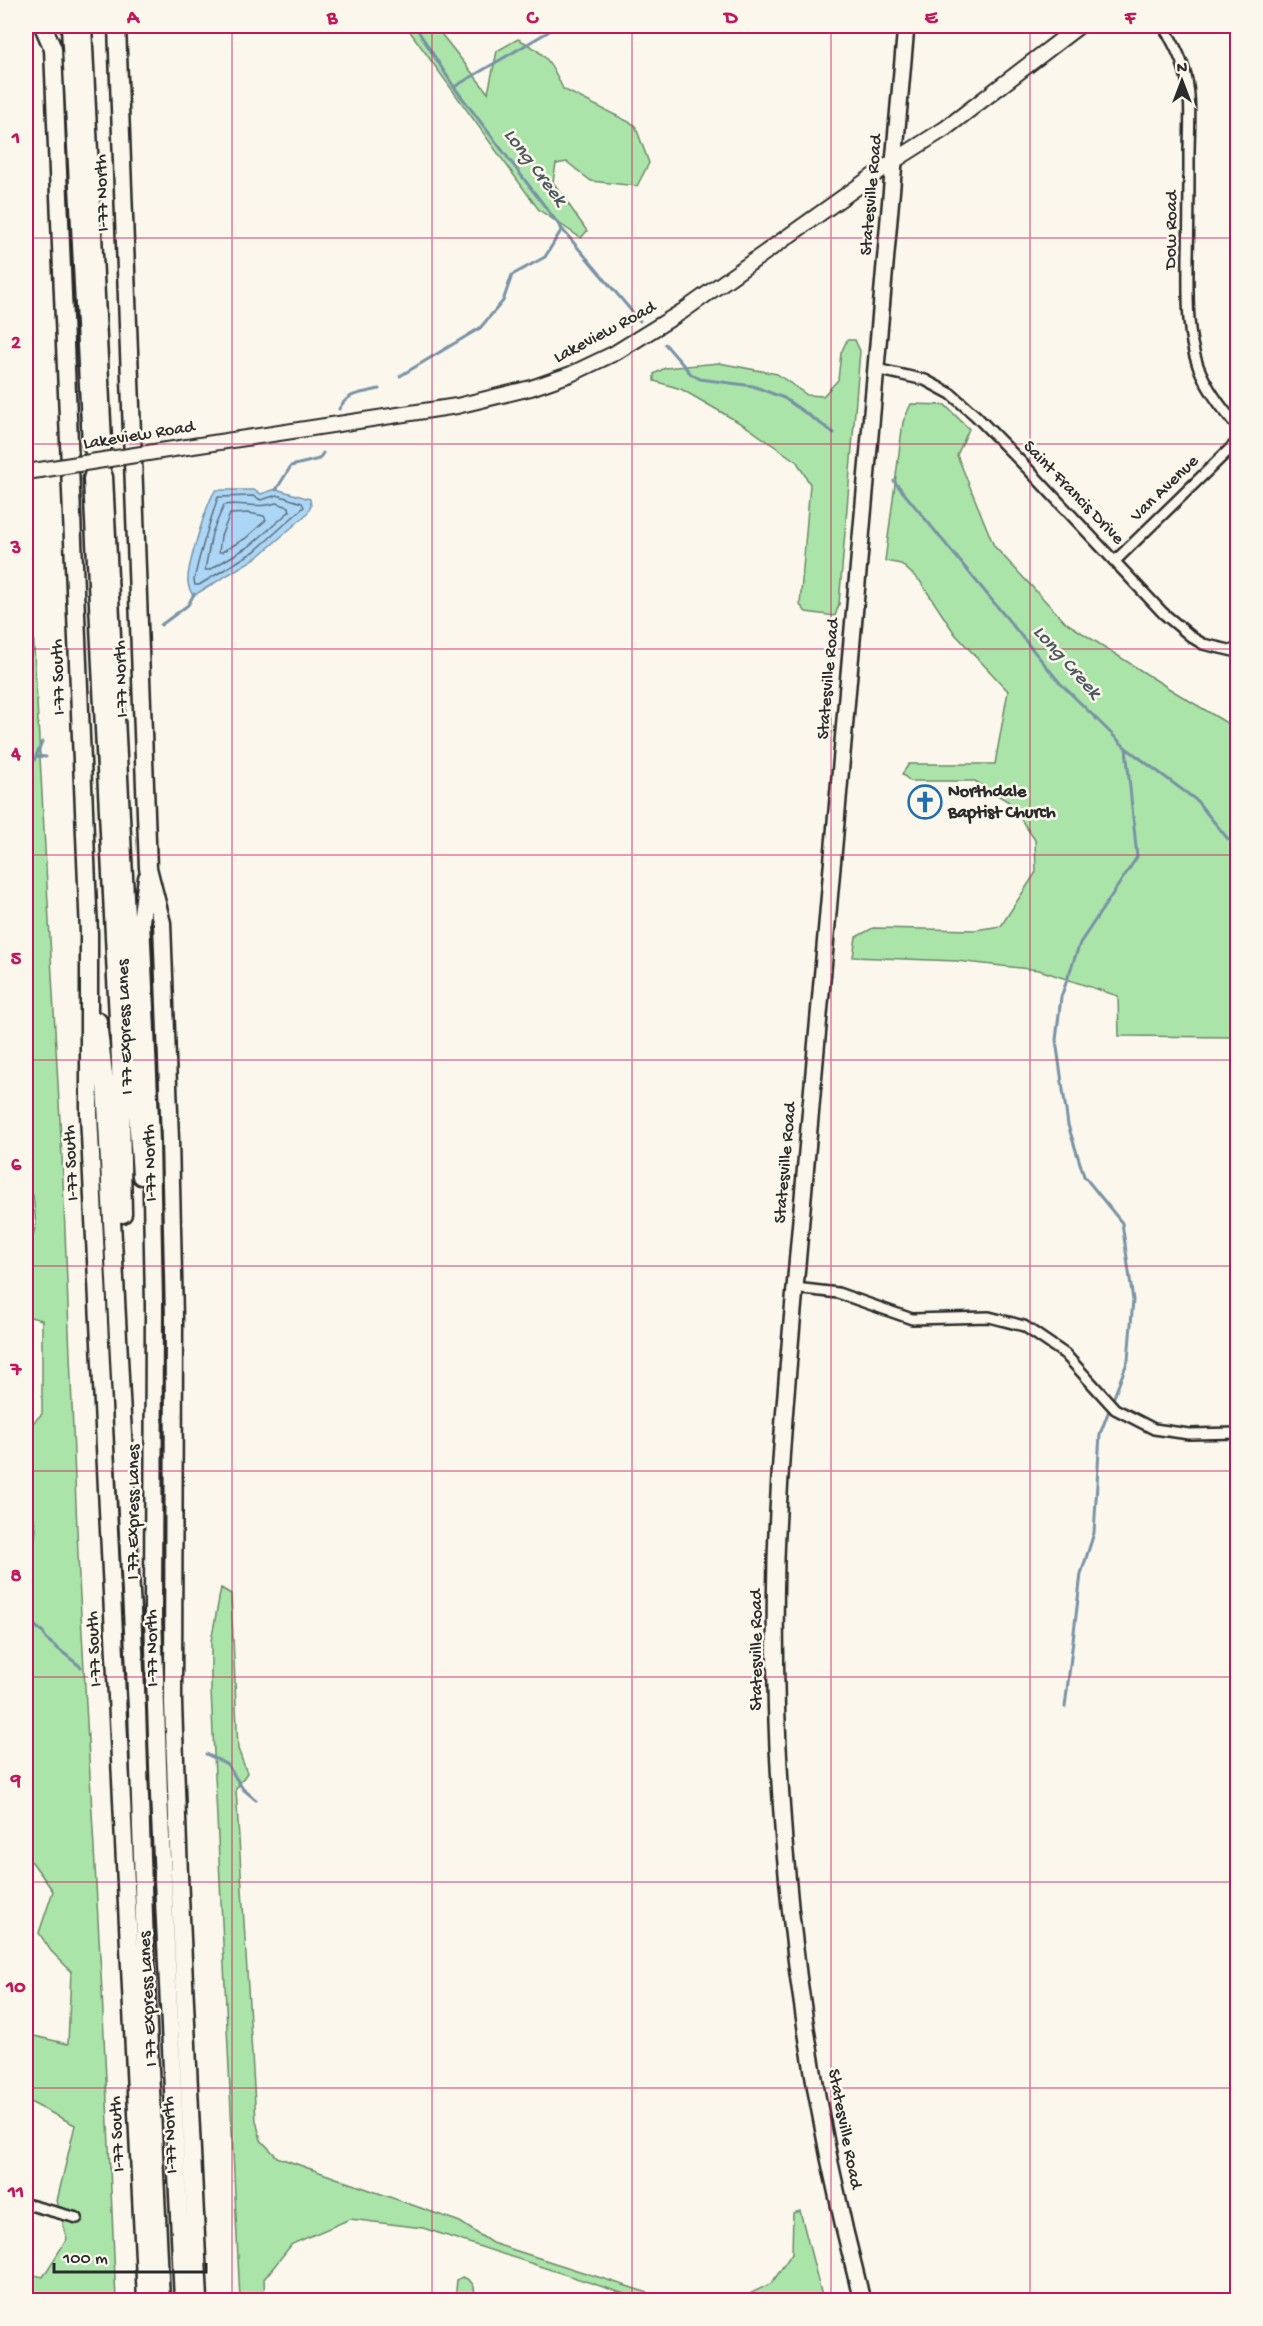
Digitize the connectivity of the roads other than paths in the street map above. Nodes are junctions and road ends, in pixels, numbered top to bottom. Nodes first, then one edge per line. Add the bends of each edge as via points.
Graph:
1 (43, 26) edge
2 (52, 26) edge
3 (70, 26) edge
4 (83, 26) edge
5 (117, 26) edge
6 (906, 26) edge
7 (1079, 26) edge
8 (1163, 26) edge
9 (53, 49) junction
10 (894, 161) junction
11 (876, 369) junction
12 (96, 414) junction
13 (1238, 427) edge
14 (1238, 441) edge
15 (98, 461) junction
16 (26, 472) edge
17 (100, 507) junction
18 (1115, 561) junction
19 (1238, 652) edge
20 (148, 868) junction
21 (88, 933) junction
22 (795, 1288) junction
23 (154, 1305) junction
24 (118, 1341) junction
25 (1238, 1433) edge
26 (26, 2204) edge
27 (77, 2218) dead end
28 (146, 2301) edge
29 (161, 2301) edge
30 (183, 2301) edge
31 (199, 2301) edge
32 (862, 2301) edge

1 - 9 highway, I-77 South
2 - 9 highway
3 - 12 highway
4 - 12 highway
5 - 20 highway, I-77 North
6 - 10 main road, Statesville Road
7 - 10 main road, Lakeview Road via 946,128
8 - 13 street, Dow Road via 1185,67 1190,100 1188,295 1192,345 1208,386
9 - 21 highway, I-77 South
10 - 11 main road, Statesville Road
10 - 15 main road, Lakeview Road, bridge via 658,327 570,375 510,394 449,407
11 - 18 street, Saint Francis Drive via 925,380 951,394
11 - 22 main road, Statesville Road
12 - 15 highway via 92,444
14 - 18 street, Van Avenue
15 - 16 main road, Lakeview Road, bridge
15 - 17 highway via 92,479
17 - 23 highway via 146,1276
17 - 24 highway via 121,1092 125,1308
18 - 19 street, Saint Francis Drive via 1163,613 1193,638 1215,649
20 - 23 highway, I 77 Express Lanes via 141,921
20 - 31 highway, I-77 North via 162,923 170,1140 174,1318 173,1703
21 - 24 highway, I 77 Express Lanes via 105,1084
21 - 28 highway, I-77 South via 89,1114
22 - 25 street via 838,1293 912,1318 989,1317 1024,1326 1065,1354 1115,1409 1154,1429 1189,1434
22 - 32 main road, Statesville Road via 776,1562 776,1702 781,1788 801,1993 833,2177
23 - 30 highway, I 77 Express Lanes via 156,1704
24 - 29 highway, I 77 Express Lanes
26 - 27 street

